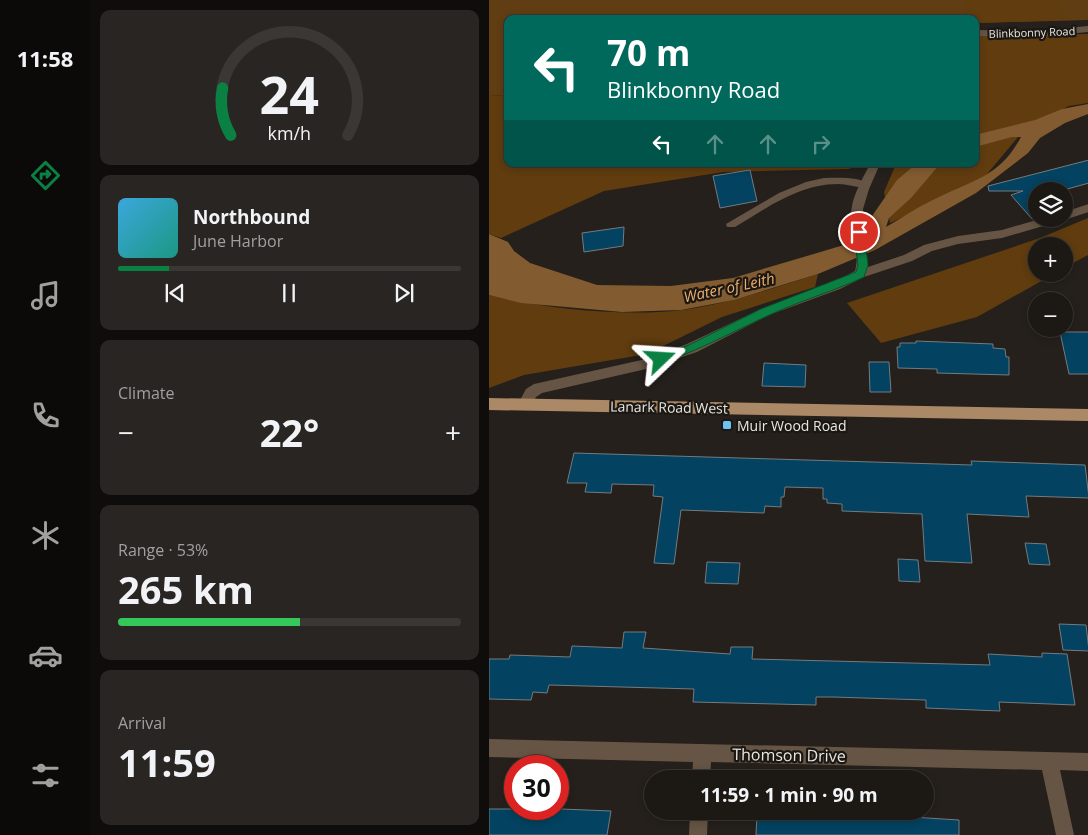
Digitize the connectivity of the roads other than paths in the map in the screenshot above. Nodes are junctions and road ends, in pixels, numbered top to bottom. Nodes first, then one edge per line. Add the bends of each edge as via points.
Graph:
1 (1088, 29) edge
2 (979, 33) edge
3 (874, 167) edge
4 (865, 185) junction
5 (1088, 208) edge
6 (1073, 213) edge
7 (731, 224) dead end
8 (1028, 226) edge
9 (862, 270) junction
10 (489, 404) edge
11 (525, 404) junction
12 (1088, 415) edge
13 (489, 748) edge
14 (702, 753) junction
15 (1049, 761) junction
16 (1088, 762) edge
17 (701, 770) edge
18 (699, 820) edge
19 (698, 835) edge
20 (1065, 835) edge

1 - 2 street, Blinkbonny Road via 1036,34
3 - 4 street
4 - 7 lane via 839,181 814,184 778,196
4 - 9 street via 858,202 857,216
5 - 6 street
8 - 9 street via 1002,234 958,240
9 - 11 street via 836,286 765,312 692,348 646,364 539,388
10 - 11 main road, Lanark Road West
11 - 12 main road, Lanark Road West
13 - 14 street, Thomson Drive
14 - 15 street, Thomson Drive
14 - 17 street
15 - 16 street, Thomson Drive
15 - 20 street
18 - 19 street

